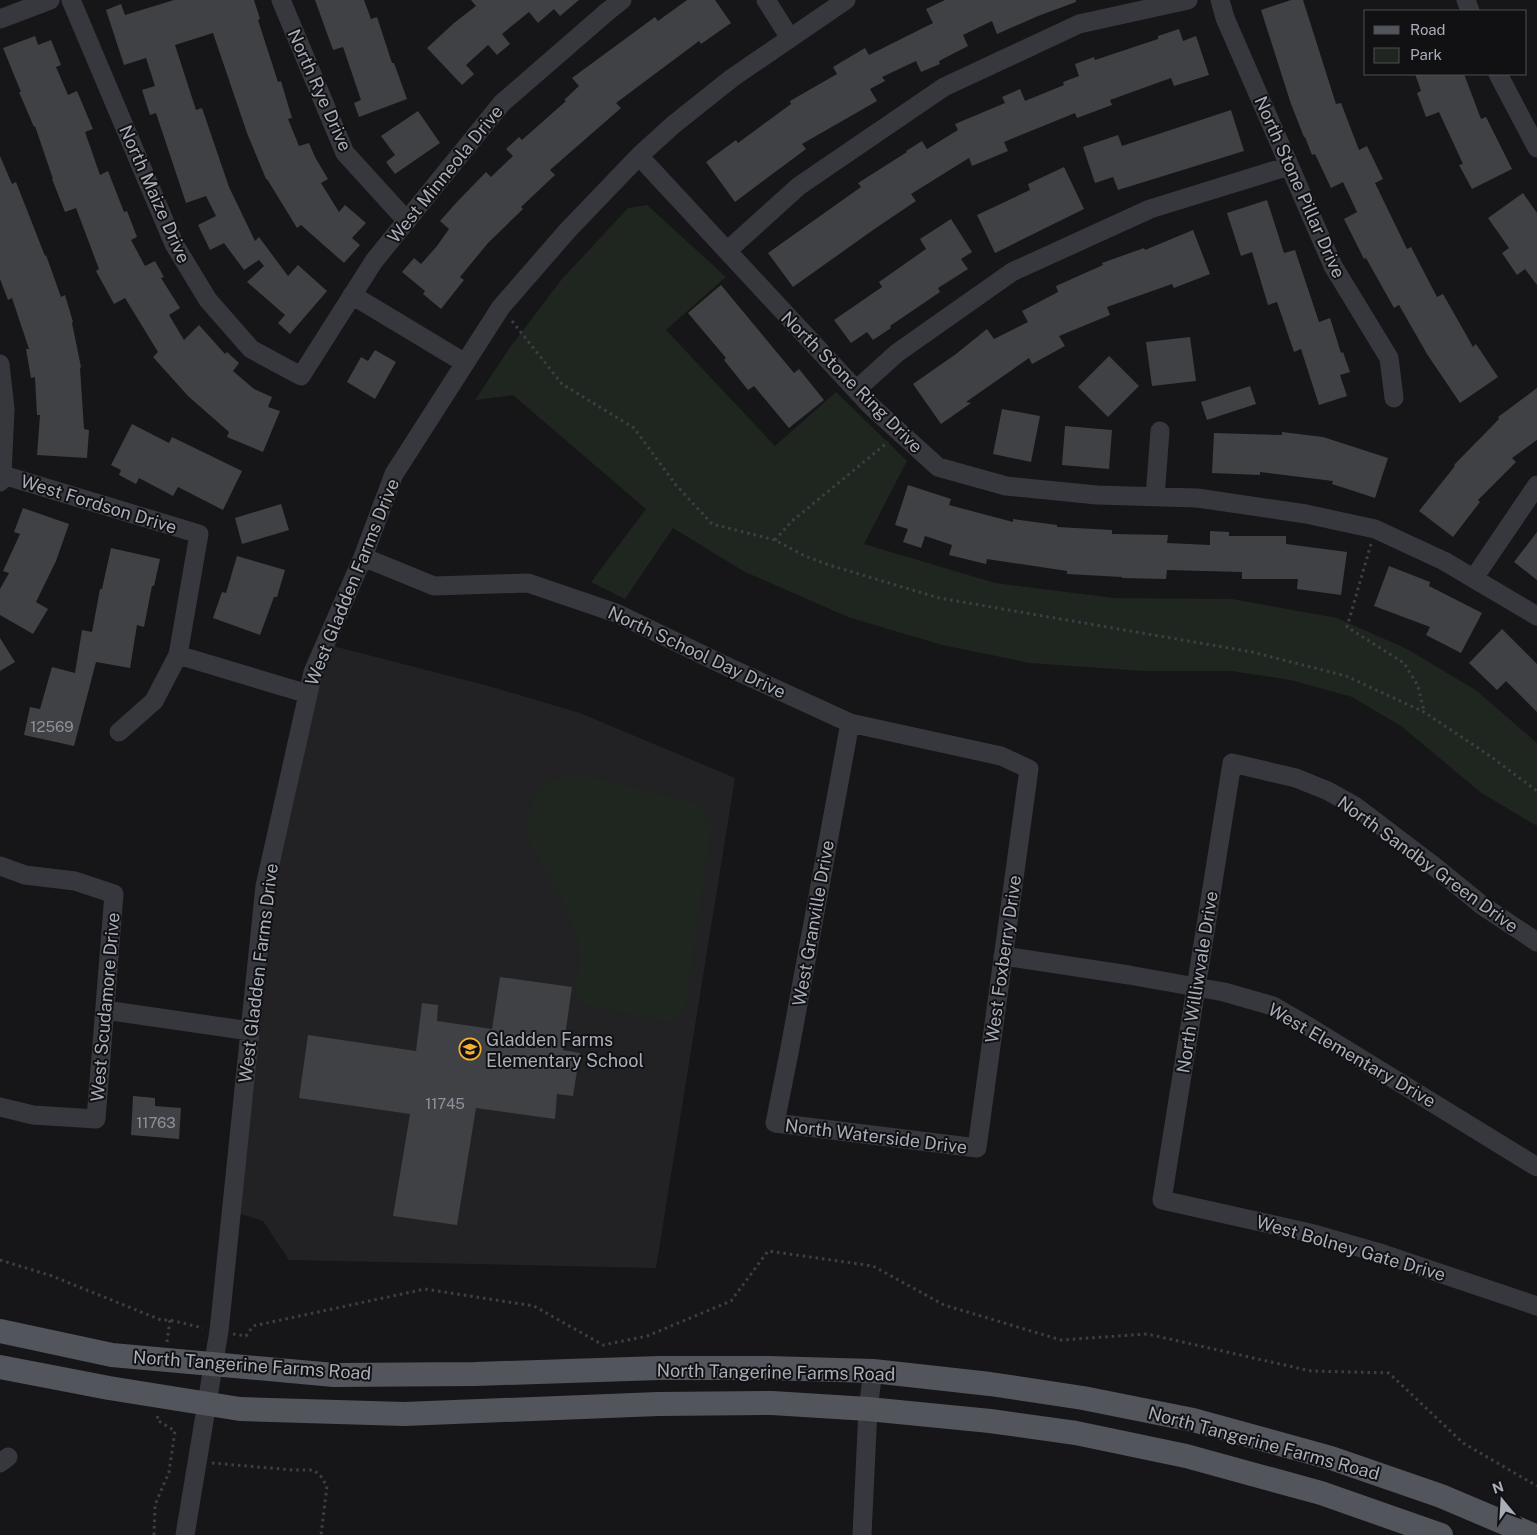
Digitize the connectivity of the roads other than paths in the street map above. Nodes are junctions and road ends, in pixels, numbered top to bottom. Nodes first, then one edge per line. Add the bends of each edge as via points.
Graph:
1 (50, 0) edge
2 (70, 0) edge
3 (281, 0) edge
4 (766, 0) edge
5 (846, 0) edge
6 (1188, 0) edge
7 (1220, 0) edge
8 (610, 4) edge
9 (0, 19) edge
10 (790, 38) junction
11 (1499, 75) edge
12 (1537, 148) edge
13 (638, 156) junction
14 (1289, 166) junction
15 (407, 221) junction
16 (727, 251) junction
17 (352, 295) junction
18 (465, 363) junction
19 (0, 364) edge
20 (301, 376) joint
21 (856, 390) junction
22 (1394, 398) dead end
23 (1160, 431) dead end
24 (1, 477) edge
25 (1537, 485) edge
26 (1155, 497) junction
27 (363, 557) junction
28 (1474, 578) junction
29 (1537, 616) edge
30 (178, 655) junction
31 (308, 694) junction
32 (850, 722) junction
33 (119, 732) dead end
34 (1232, 763) joint
35 (1029, 769) joint
36 (0, 866) edge
37 (1537, 942) edge
38 (1003, 956) junction
39 (1196, 987) junction
40 (104, 1010) junction
41 (250, 1031) junction
42 (0, 1107) edge
43 (775, 1123) joint
44 (977, 1148) joint
45 (1537, 1168) edge
46 (1162, 1200) joint
47 (1537, 1306) edge
48 (0, 1332) edge
49 (213, 1365) junction
50 (0, 1367) edge
51 (873, 1371) junction
52 (206, 1403) junction
53 (868, 1410) junction
54 (185, 1535) edge
55 (862, 1535) edge
56 (1441, 1535) edge
57 (1533, 1535) edge

1 - 9 street
2 - 20 street, North Maize Drive via 174,244 208,300 251,349
3 - 15 street, North Rye Drive via 345,153
4 - 10 street
5 - 10 street, West Gladden Farms Drive
6 - 16 street via 1079,24 944,87 799,186
7 - 14 street, North Stone Pillar Drive
8 - 15 street, West Minneola Drive via 502,104
10 - 13 street, West Gladden Farms Drive via 732,78
11 - 12 street
13 - 16 street, North Stone Ring Drive
13 - 18 street, West Gladden Farms Drive via 501,307
14 - 21 street via 1150,208 1012,272 897,353
14 - 22 street, North Stone Pillar Drive via 1333,266 1389,358
15 - 17 street, West Minneola Drive via 374,261
16 - 21 street, North Stone Ring Drive
17 - 18 street
17 - 20 street, West Minneola Drive
18 - 27 street, West Gladden Farms Drive via 394,474
19 - 24 street via 5,409
21 - 26 street, North Stone Ring Drive via 938,467 1006,486 1097,496
23 - 26 street
24 - 30 street, West Fordson Drive via 199,534
25 - 28 street
26 - 28 street, North Stone Ring Drive via 1197,498 1306,514 1375,529
27 - 31 street, West Gladden Farms Drive via 313,672
27 - 32 street, North School Day Drive via 434,586 528,583 616,613
28 - 29 street, North Stone Ring Drive
30 - 31 street
30 - 33 street via 154,702
31 - 41 street, West Gladden Farms Drive via 265,886
32 - 35 street, North School Day Drive via 1001,756
32 - 43 street, West Granville Drive
34 - 37 street, North Sandby Green Drive via 1296,778 1355,806 1483,906
34 - 39 street, North Williwvale Drive
35 - 38 street, West Foxberry Drive
36 - 40 street, West Scudamore Drive via 26,875 75,881 114,894
38 - 39 street, West Elementary Drive
38 - 44 street, West Foxberry Drive
39 - 45 street, West Elementary Drive via 1273,1006
39 - 46 street, North Williwvale Drive
40 - 41 street
40 - 42 street, West Scudamore Drive via 96,1119 33,1115
41 - 49 street, West Gladden Farms Drive
43 - 44 street, North Waterside Drive
46 - 47 street, West Bolney Gate Drive via 1310,1233
48 - 49 main road, North Tangerine Farms Road via 112,1355
49 - 51 main road, North Tangerine Farms Road via 334,1376 660,1368
49 - 52 street, West Gladden Farms Drive
50 - 52 main road, North Tangerine Farms Road
51 - 53 street
51 - 57 main road, North Tangerine Farms Road via 1083,1398 1192,1420 1331,1458 1441,1496
52 - 53 main road, North Tangerine Farms Road via 240,1408 404,1414 772,1403
52 - 54 street, West Gladden Farms Drive
53 - 55 street
53 - 56 main road, North Tangerine Farms Road via 1076,1433 1186,1456 1320,1493

